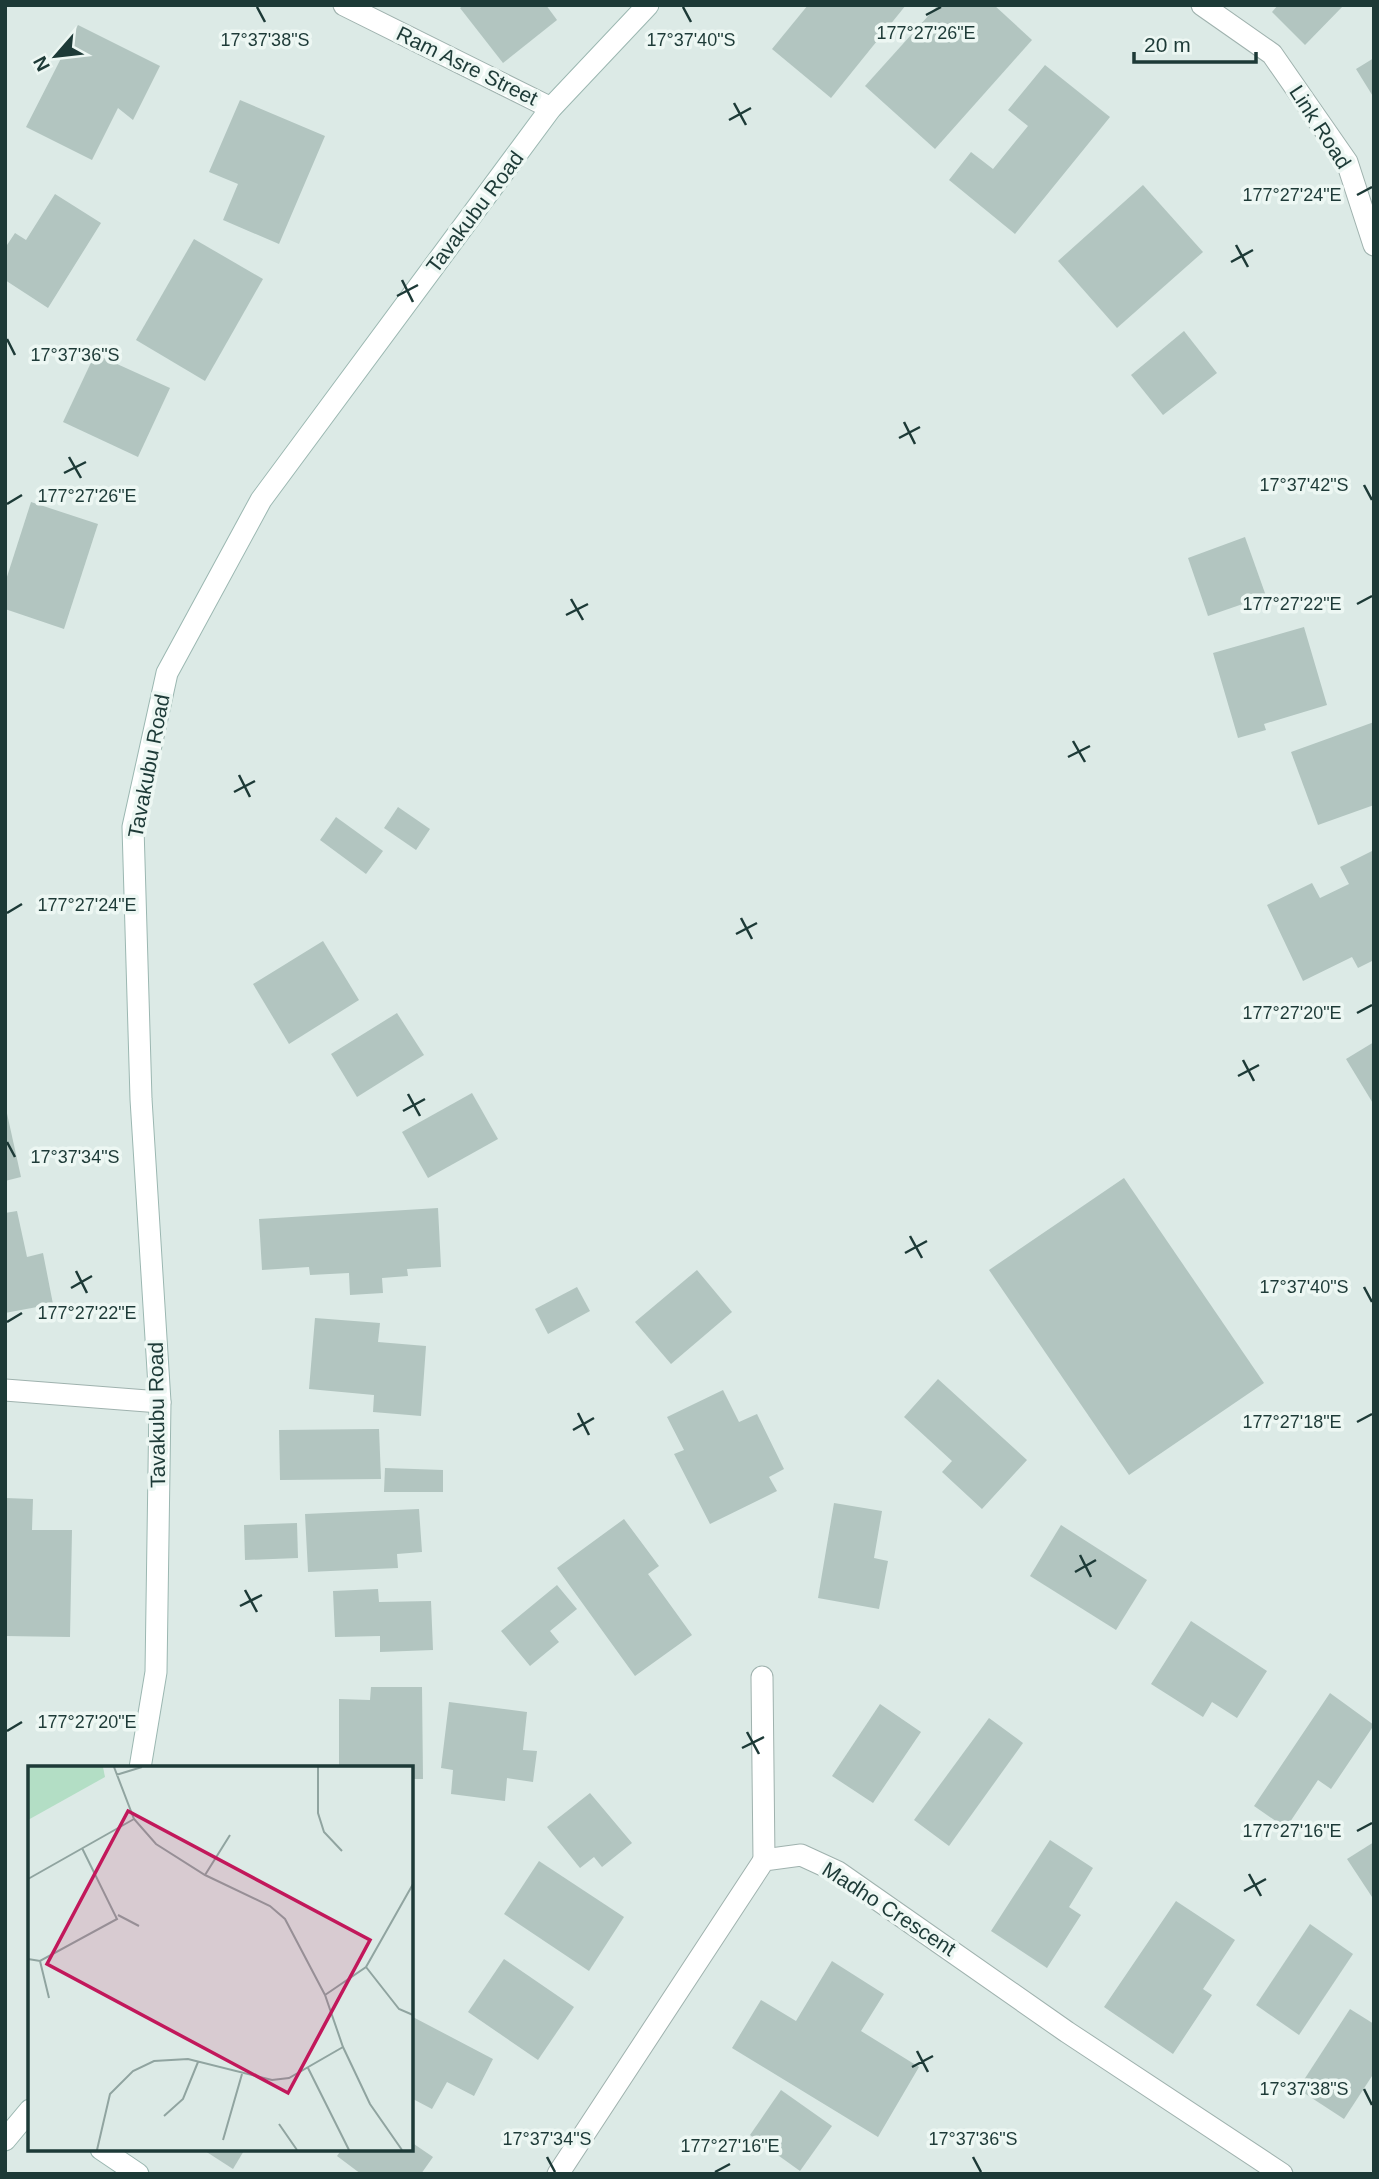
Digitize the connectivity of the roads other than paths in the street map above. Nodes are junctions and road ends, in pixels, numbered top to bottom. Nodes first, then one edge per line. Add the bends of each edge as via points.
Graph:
1 (344, 5) edge
2 (648, 5) edge
3 (1202, 5) edge
4 (551, 108) junction
5 (1374, 245) edge
6 (5, 1390) edge
7 (160, 1402) junction
8 (762, 1677) dead end
9 (140, 1766) edge
10 (765, 1860) junction
11 (28, 2112) edge
12 (5, 2140) edge
13 (104, 2151) edge
14 (138, 2174) edge
15 (558, 2174) edge
16 (1282, 2174) edge

1 - 4 main road, Ram Asre Street
2 - 4 main road, Tavakubu Road
3 - 5 main road, Link Road via 1272,54 1347,162
4 - 7 main road, Tavakubu Road via 261,500 167,673 133,827 141,1098
6 - 7 main road
7 - 9 main road, Tavakubu Road via 156,1672
8 - 10 main road
10 - 15 main road
10 - 16 main road, Madho Crescent via 801,1855 838,1872 1067,2032
11 - 12 main road
13 - 14 main road

